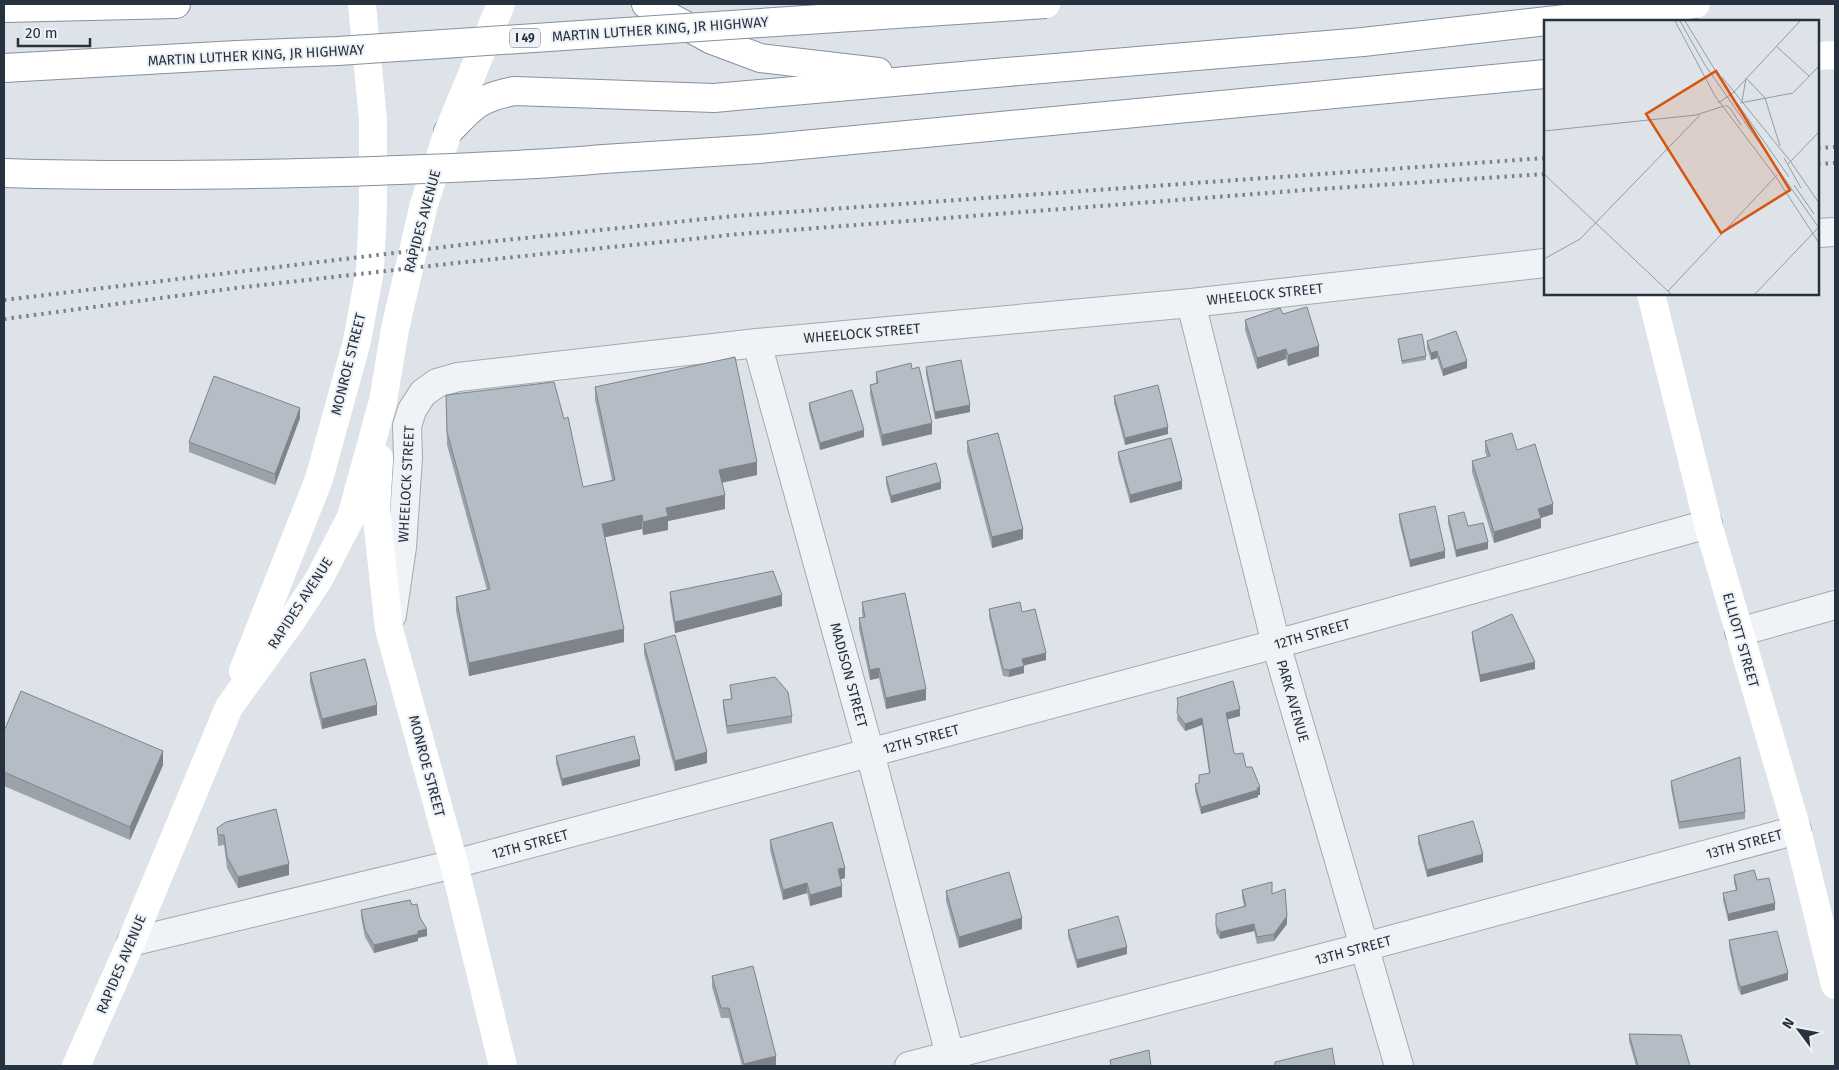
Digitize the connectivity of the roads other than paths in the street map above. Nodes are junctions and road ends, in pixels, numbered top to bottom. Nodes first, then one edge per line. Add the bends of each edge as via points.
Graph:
1 (176, 4) edge
2 (362, 4) edge
3 (501, 4) edge
4 (646, 4) edge
5 (1046, 4) edge
6 (1580, 4) edge
7 (1696, 4) edge
8 (4, 8) edge
9 (1556, 20) edge
10 (1584, 20) edge
11 (1544, 21) edge
12 (1835, 55) edge
13 (1819, 56) edge
14 (4, 68) edge
15 (1544, 74) edge
16 (936, 78) junction
17 (448, 132) junction
18 (4, 173) edge
19 (1835, 232) edge
20 (1819, 233) edge
21 (1544, 263) edge
22 (1651, 295) edge
23 (1191, 303) junction
24 (757, 343) junction
25 (383, 401) junction
26 (1708, 524) junction
27 (1835, 605) edge
28 (389, 629) junction
29 (1738, 632) junction
30 (1276, 644) junction
31 (229, 707) junction
32 (870, 753) junction
33 (1796, 830) junction
34 (454, 864) junction
35 (131, 942) junction
36 (1364, 947) junction
37 (1835, 985) edge
38 (951, 1061) edge
39 (76, 1066) edge
40 (503, 1066) edge
41 (908, 1066) edge
42 (1399, 1066) edge

1 - 8 main road
2 - 31 main road, MONROE STREET via 374,120 373,208 370,270 357,341 318,479
3 - 17 main road, RAPIDES AVENUE
4 - 16 main road via 712,40 760,58
5 - 14 main road, MARTIN LUTHER KING, JR HIGHWAY / I 49, bridge via 338,52
6 - 10 main road
7 - 9 main road, bridge
11 - 16 main road, bridge via 1363,42
12 - 13 main road
15 - 18 main road, bridge via 759,150 534,165 270,174
16 - 17 main road via 714,98 514,91 492,95 472,106
17 - 25 main road, RAPIDES AVENUE via 411,256
19 - 20 street
21 - 23 street, WHEELOCK STREET
22 - 26 main road, ELLIOTT STREET
23 - 24 street, WHEELOCK STREET
23 - 30 street, PARK AVENUE
24 - 28 street, WHEELOCK STREET via 458,377 437,383 423,393 407,426 402,546
24 - 32 street, MADISON STREET
25 - 28 main road, MONROE STREET via 376,510
25 - 31 main road, RAPIDES AVENUE via 351,517 319,579
26 - 29 main road, ELLIOTT STREET
26 - 30 street, 12TH STREET
27 - 29 street
28 - 34 main road, MONROE STREET
29 - 33 main road, ELLIOTT STREET
30 - 32 street, 12TH STREET
30 - 36 street, PARK AVENUE
31 - 35 main road, RAPIDES AVENUE
32 - 34 street, 12TH STREET
32 - 38 street, MADISON STREET
33 - 36 street, 13TH STREET
33 - 37 main road, ELLIOTT STREET
34 - 35 street, 12TH STREET
34 - 40 main road, MONROE STREET
35 - 39 main road, RAPIDES AVENUE
36 - 38 street, 13TH STREET
36 - 42 street, PARK AVENUE
38 - 41 street, 13TH STREET

